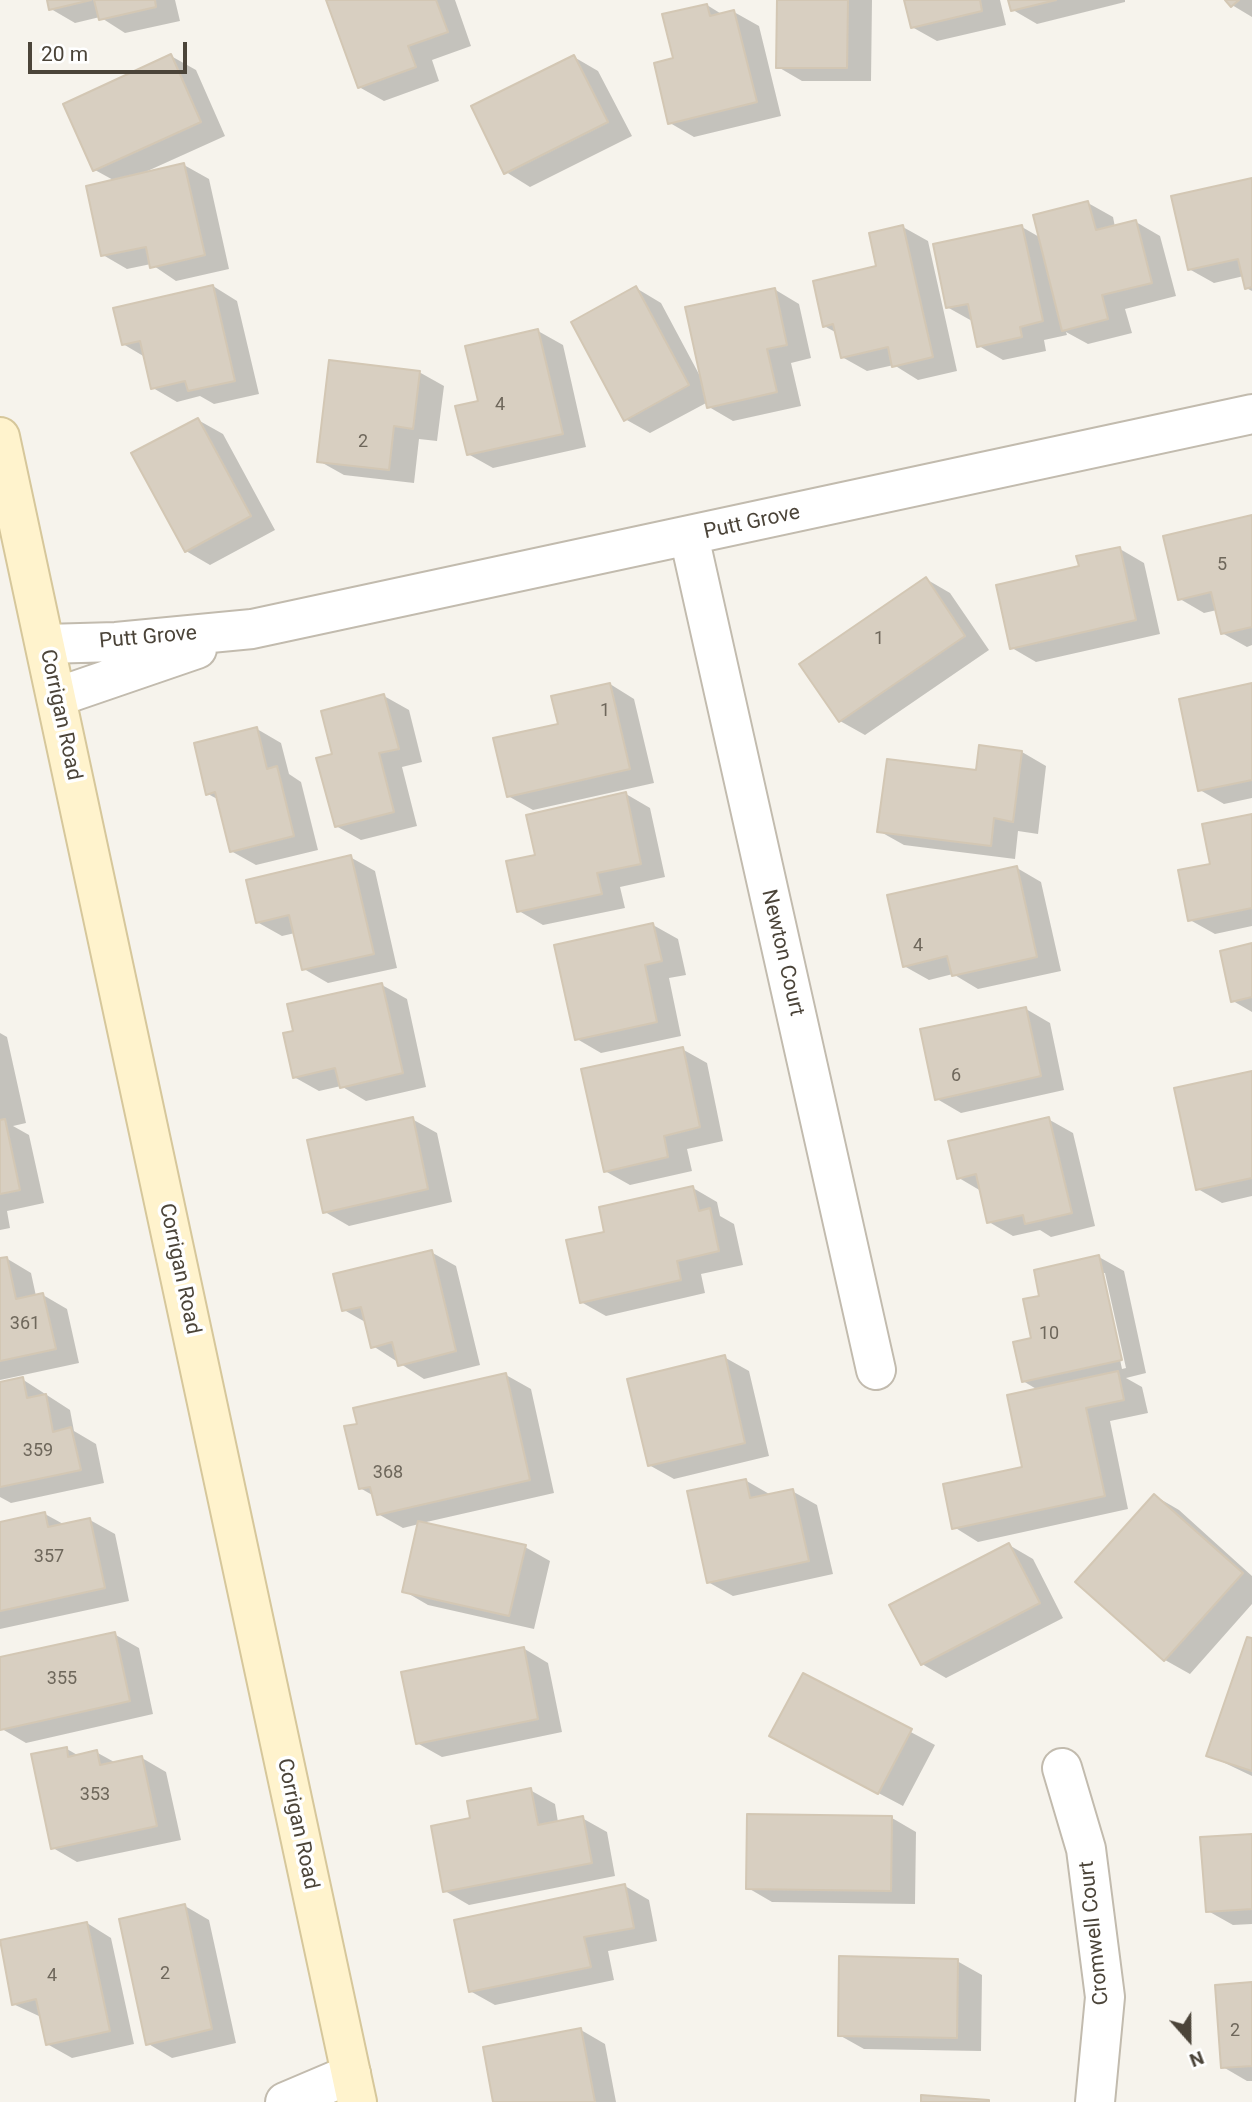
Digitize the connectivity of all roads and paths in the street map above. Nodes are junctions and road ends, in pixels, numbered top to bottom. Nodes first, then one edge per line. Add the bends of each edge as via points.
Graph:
1 (1252, 414) edge
2 (0, 437) edge
3 (689, 536) junction
4 (252, 629) junction
5 (45, 644) junction
6 (57, 697) junction
7 (876, 1370) dead end
8 (1062, 1768) dead end
9 (354, 2088) edge
10 (285, 2102) edge
11 (1095, 2102) edge

1 - 3 street, Putt Grove
2 - 5 main road, Corrigan Road
3 - 4 street, Putt Grove
3 - 7 street, Newton Court
4 - 5 street, Putt Grove
4 - 6 street, Putt Grove
5 - 6 main road, Corrigan Road
6 - 9 main road, Corrigan Road
8 - 11 street, Cromwell Court via 1086,1849 1105,1997
9 - 10 street

